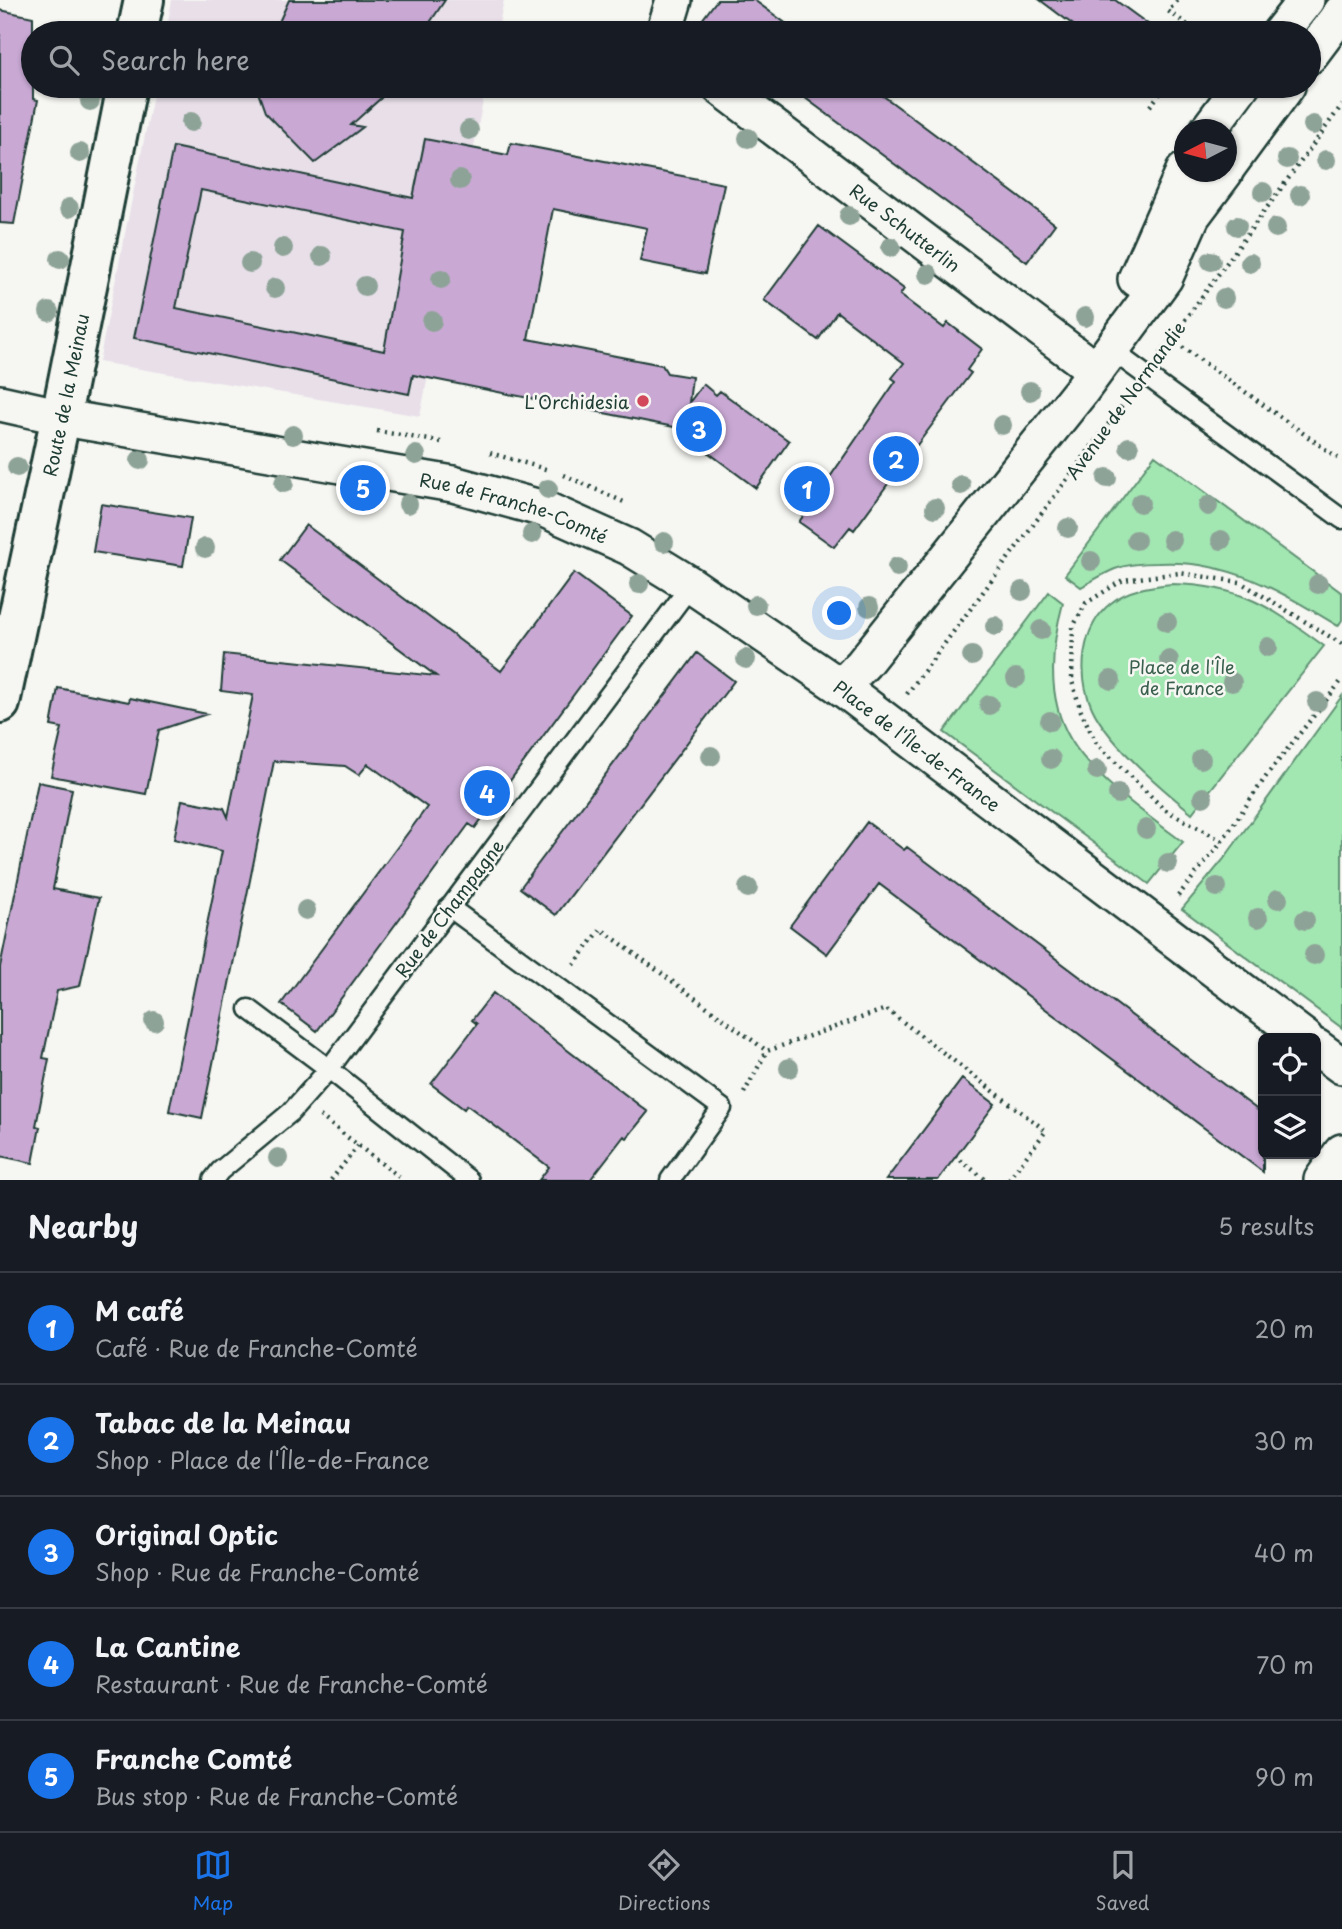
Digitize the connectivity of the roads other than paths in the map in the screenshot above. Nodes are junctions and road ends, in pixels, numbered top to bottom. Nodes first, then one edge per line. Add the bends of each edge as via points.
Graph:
1 (144, 0) edge
2 (674, 0) edge
3 (1306, 0) edge
4 (1342, 12) edge
5 (140, 21) edge
6 (668, 21) edge
7 (1289, 21) edge
8 (1321, 40) edge
9 (125, 98) edge
10 (736, 98) edge
11 (1232, 98) edge
12 (1278, 98) edge
13 (1216, 119) edge
14 (1237, 155) edge
15 (1180, 182) edge
16 (1217, 182) edge
17 (1102, 360) junction
18 (0, 403) edge
19 (61, 416) junction
20 (1342, 519) edge
21 (691, 585) junction
22 (841, 687) junction
23 (0, 703) edge
24 (449, 907) junction
25 (249, 1009) dead end
26 (1298, 1033) edge
27 (1321, 1050) edge
28 (1342, 1066) edge
29 (329, 1069) junction
30 (1342, 1152) edge
31 (214, 1180) edge
32 (469, 1180) edge
33 (670, 1180) edge
34 (1322, 1180) edge

1 - 5 street
2 - 6 street
3 - 7 street
4 - 8 street
9 - 19 street, Route de la Meinau
10 - 17 street, Rue Schutterlin
11 - 13 street
12 - 14 street
15 - 17 street via 1110,327
16 - 17 street via 1192,216 1165,277
17 - 20 lane via 1144,374
17 - 22 street, Place de l'Île-de-France
18 - 19 street, Rue de Franche-Comté
19 - 21 street, Rue de Franche-Comté via 501,496 588,527
19 - 23 street, Route de la Meinau
21 - 22 street, Rue de Franche-Comté
21 - 24 lane, Rue de Champagne
22 - 26 street, Place de l'Île-de-France
24 - 29 lane, Rue de Champagne
24 - 33 lane via 722,1108
25 - 29 lane
27 - 28 street
29 - 31 lane, Rue de Champagne via 291,1112
29 - 32 lane
30 - 34 street

